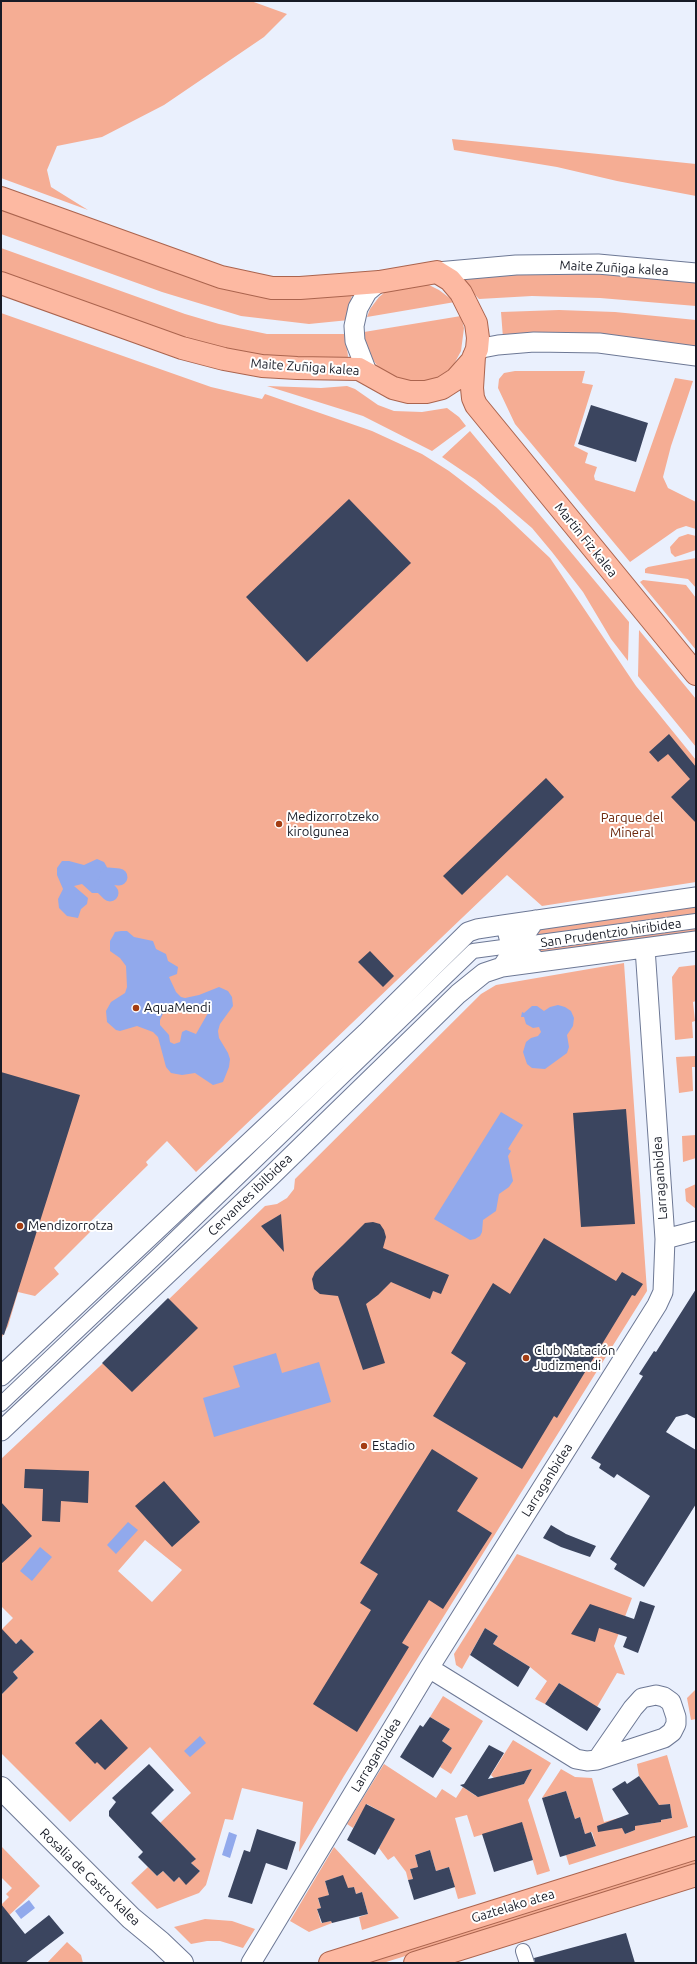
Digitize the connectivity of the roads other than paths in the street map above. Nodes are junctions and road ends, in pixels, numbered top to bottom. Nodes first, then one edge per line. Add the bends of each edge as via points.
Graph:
1 (1, 198) edge
2 (437, 272) junction
3 (696, 273) edge
4 (378, 282) junction
5 (1, 283) edge
6 (476, 352) junction
7 (696, 356) edge
8 (367, 372) junction
9 (434, 390) junction
10 (476, 406) junction
11 (696, 674) edge
12 (696, 897) edge
13 (536, 920) junction
14 (696, 921) edge
15 (503, 925) junction
16 (696, 941) edge
17 (468, 944) junction
18 (518, 945) junction
19 (644, 948) junction
20 (537, 962) junction
21 (502, 967) junction
22 (696, 1231) edge
23 (664, 1239) junction
24 (1, 1376) edge
25 (1, 1404) edge
26 (1, 1431) edge
27 (429, 1668) junction
28 (597, 1760) dead end
29 (1, 1788) edge
30 (696, 1848) edge
31 (696, 1875) edge
32 (182, 1963) edge
33 (251, 1963) edge
34 (330, 1963) edge
35 (415, 1963) edge

1 - 4 main road, Maite Zuñiga kalea via 191,267 243,283 272,288 300,288
2 - 3 street, Maite Zuñiga kalea via 516,264 598,264
2 - 4 main road, Maite Zuñiga kalea
2 - 6 main road via 454,284 469,308 476,323
4 - 8 street via 361,302 354,326 355,341
5 - 8 main road, Maite Zuñiga kalea via 182,348 224,359 262,366 350,368
6 - 7 street via 498,345 534,342 599,343
6 - 9 main road, Maite Zuñiga kalea via 465,371 442,388
6 - 10 main road, Martin Fiz kalea via 472,388
8 - 9 main road, Maite Zuñiga kalea via 393,388 404,391
9 - 10 main road, Martin Fiz kalea via 459,397
10 - 11 main road, Martin Fiz kalea
12 - 13 street, San Prudentzio hiribidea
13 - 15 street, San Prudentzio hiribidea
13 - 18 street, San Prudentzio hiribidea
14 - 18 street, San Prudentzio hiribidea
15 - 17 street, San Prudentzio hiribidea via 477,929
15 - 18 street, San Prudentzio hiribidea
16 - 19 street, San Prudentzio hiribidea
17 - 18 street, San Prudentzio hiribidea
17 - 24 street via 366,1033
17 - 25 street, Cervantes ibilbidea via 157,1256
18 - 20 street, San Prudentzio hiribidea
18 - 21 street, San Prudentzio hiribidea
19 - 20 street, San Prudentzio hiribidea
19 - 23 street, Larraganbidea
20 - 21 street, San Prudentzio hiribidea
21 - 26 street, Cervantes ibilbidea via 484,973 458,994 270,1177
22 - 23 street
23 - 27 street, Larraganbidea via 663,1292 657,1305
27 - 28 street via 576,1758
27 - 33 street, Larraganbidea
29 - 32 street, Rosalia de Castro kalea via 130,1918
30 - 34 main road, Gaztelako atea
31 - 35 main road, Gaztelako atea

